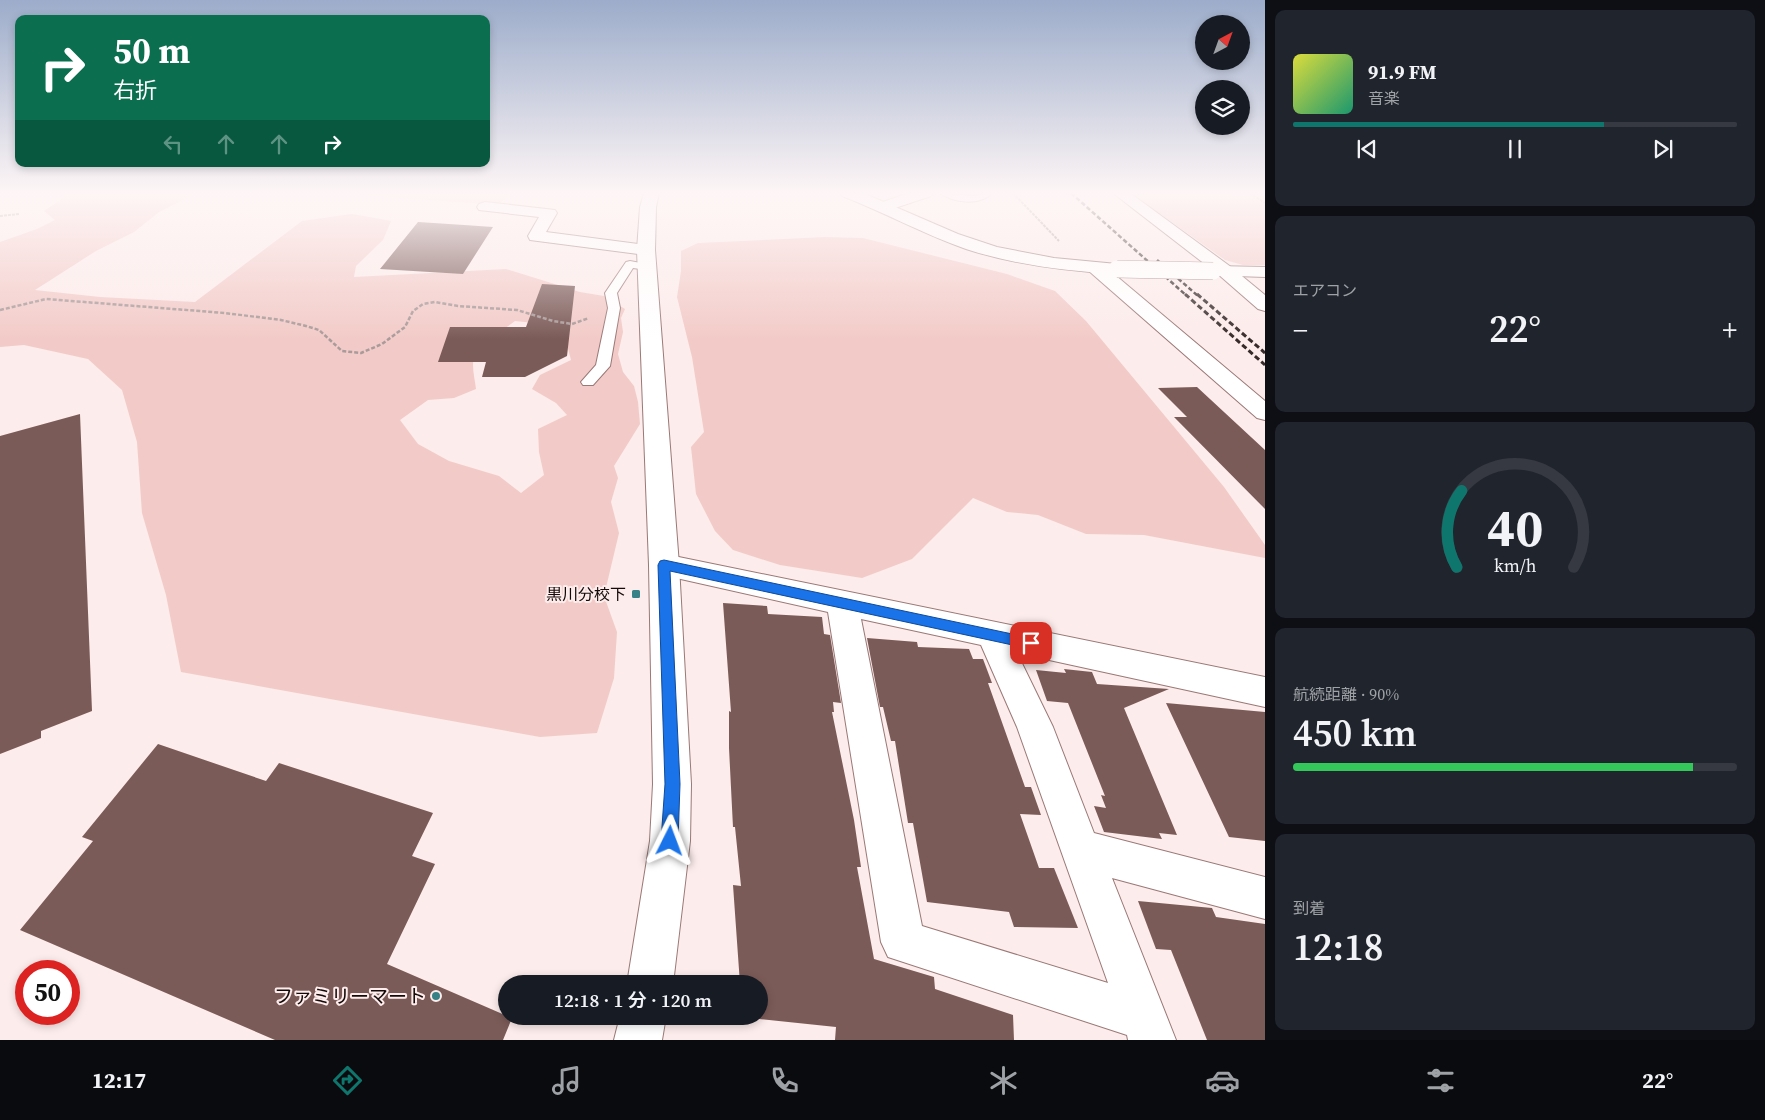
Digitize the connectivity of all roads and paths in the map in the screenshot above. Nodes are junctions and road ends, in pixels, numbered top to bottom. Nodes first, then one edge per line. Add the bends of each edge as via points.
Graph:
1 (564, 242) edge
2 (647, 242) edge
3 (963, 242) edge
4 (1181, 242) edge
5 (647, 258) junction
6 (1096, 268) junction
7 (1219, 271) junction
8 (1265, 272) edge
9 (1265, 305) edge
10 (0, 310) edge
11 (572, 324) dead end
12 (588, 382) dead end
13 (1265, 413) edge
14 (664, 565) junction
15 (842, 603) junction
16 (992, 635) junction
17 (1265, 692) edge
18 (1080, 849) junction
19 (1265, 898) edge
20 (651, 975) edge
21 (641, 1025) edge
22 (1148, 1029) edge
23 (638, 1040) edge

1 - 5 street
2 - 5 street
3 - 6 street via 1040,262
4 - 7 street
5 - 12 lane via 630,264 612,294 614,308 603,366
5 - 14 street
6 - 7 street, bridge
6 - 13 street
7 - 8 street
7 - 9 street
10 - 11 path via 46,299 225,313 306,326 319,330 342,351 361,353 382,344 405,327 413,311 423,304 435,302 517,310
14 - 15 street
14 - 20 street via 672,784 670,841
15 - 16 street
15 - 22 street via 903,942
16 - 17 street
16 - 18 street via 1035,727
18 - 19 street
18 - 22 street
21 - 23 street

